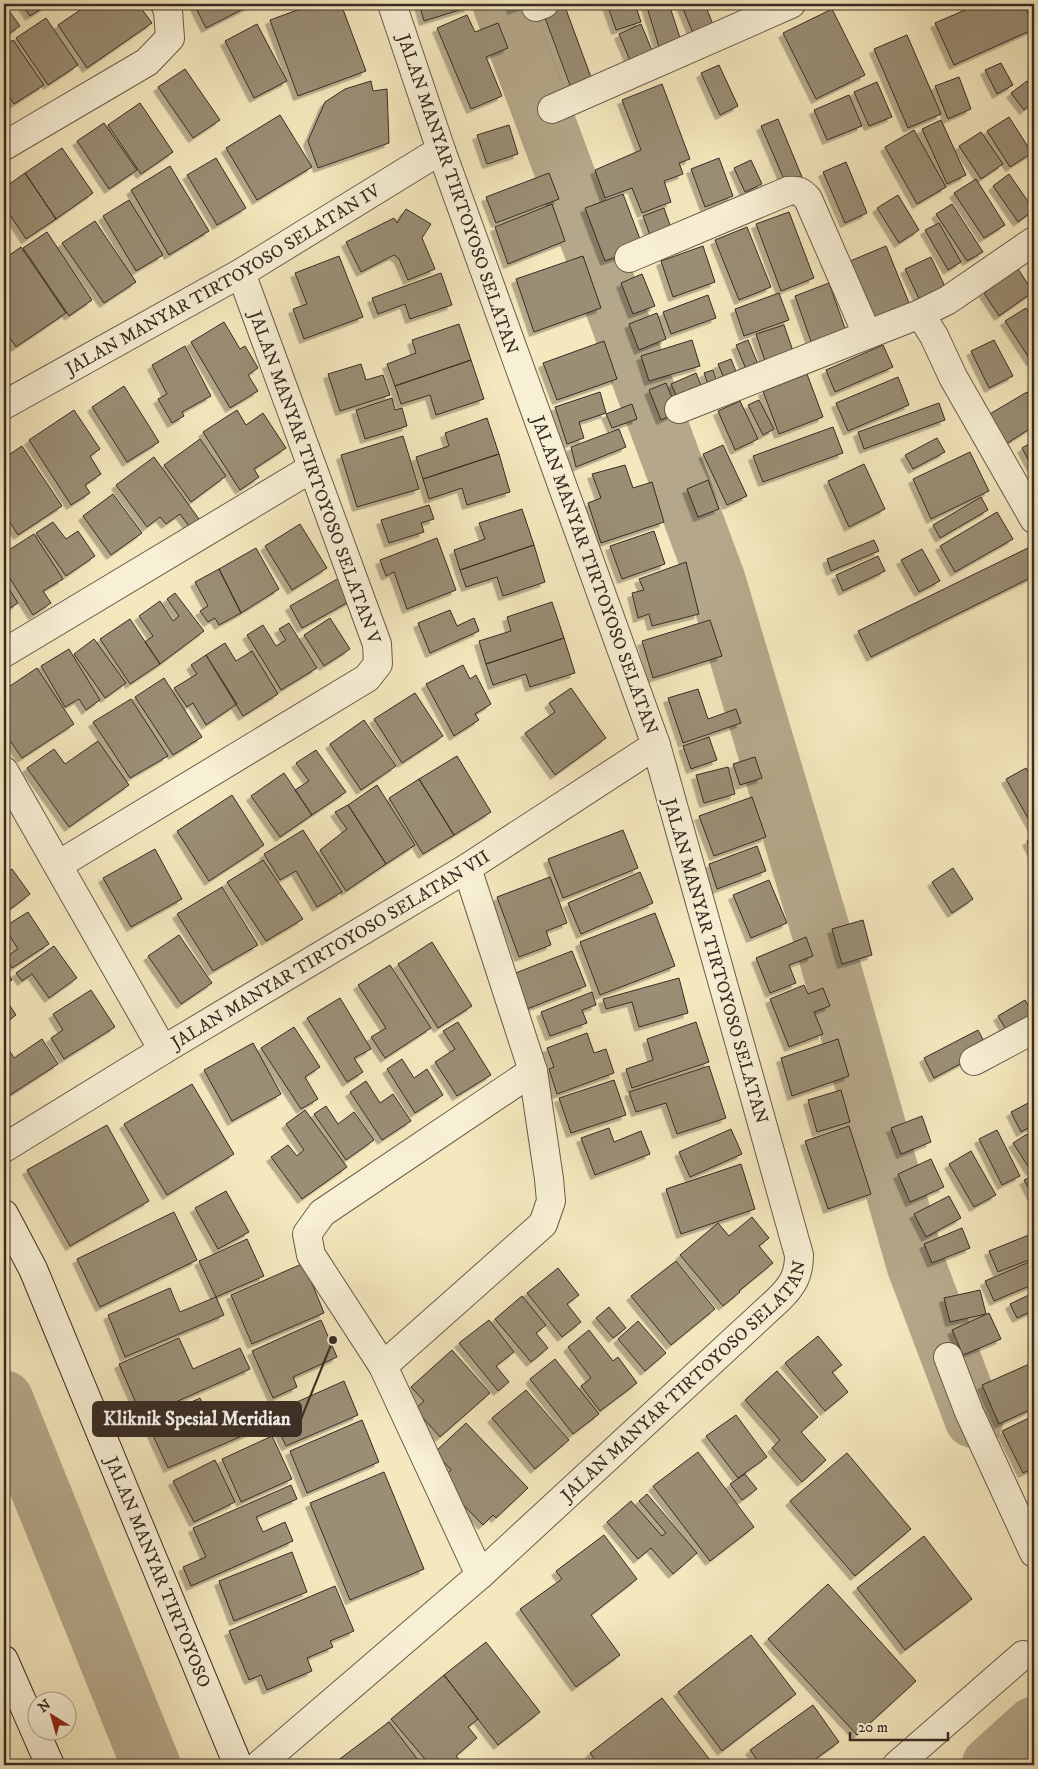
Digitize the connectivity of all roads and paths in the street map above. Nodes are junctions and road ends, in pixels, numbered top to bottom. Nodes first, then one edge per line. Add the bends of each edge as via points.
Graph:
1 (165, 4) edge
2 (392, 4) edge
3 (792, 4) edge
4 (552, 109) dead end
5 (4, 146) edge
6 (442, 150) junction
7 (1034, 241) edge
8 (629, 258) dead end
9 (241, 273) junction
10 (920, 314) junction
11 (867, 334) junction
12 (4, 405) edge
13 (679, 410) dead end
14 (312, 468) junction
15 (1034, 519) edge
16 (4, 653) edge
17 (656, 745) junction
18 (4, 771) edge
19 (58, 865) junction
20 (466, 868) junction
21 (1034, 1030) edge
22 (163, 1050) junction
23 (974, 1061) dead end
24 (533, 1071) junction
25 (4, 1148) edge
26 (4, 1214) edge
27 (948, 1357) dead end
28 (383, 1366) junction
29 (1034, 1553) edge
30 (480, 1575) junction
31 (1023, 1655) dead end
32 (4, 1660) edge
33 (50, 1765) edge
34 (238, 1765) edge
35 (259, 1765) edge
36 (897, 1765) edge

1 - 5 street via 170,38 147,62
2 - 6 street, JALAN MANYAR TIRTOYOSO SELATAN
3 - 4 street
6 - 9 street, JALAN MANYAR TIRTOYOSO SELATAN IV
6 - 17 street, JALAN MANYAR TIRTOYOSO SELATAN
7 - 10 street via 948,300
8 - 11 street via 797,190 808,199
9 - 12 street, JALAN MANYAR TIRTOYOSO SELATAN IV
9 - 14 street, JALAN MANYAR TIRTOYOSO SELATAN V
10 - 11 street
10 - 15 street
11 - 13 street
14 - 16 street
14 - 19 street, JALAN MANYAR TIRTOYOSO SELATAN V via 378,644 378,664 367,678
17 - 20 street, JALAN MANYAR TIRTOYOSO SELATAN VII
17 - 30 street, JALAN MANYAR TIRTOYOSO SELATAN via 799,1255 799,1267 796,1278 779,1299
18 - 19 street
19 - 22 street
20 - 22 street, JALAN MANYAR TIRTOYOSO SELATAN VII
20 - 24 street
21 - 23 street
22 - 25 street, JALAN MANYAR TIRTOYOSO SELATAN VII
24 - 28 street via 551,1201 543,1224
24 - 28 street via 322,1213 307,1234 310,1255
26 - 34 street, JALAN MANYAR TIRTOYOSO via 32,1269
27 - 29 street via 969,1412
28 - 30 street
30 - 35 street, JALAN MANYAR TIRTOYOSO SELATAN
31 - 36 street
32 - 33 street

